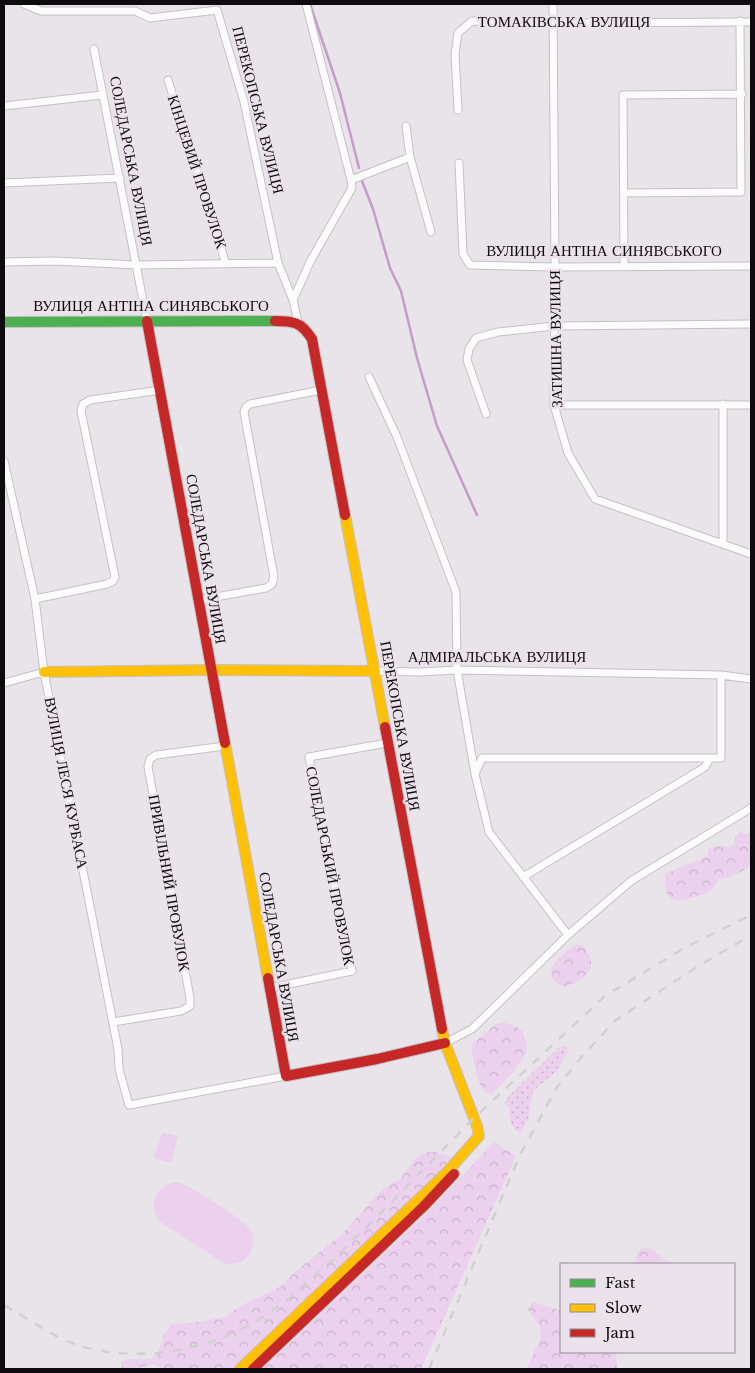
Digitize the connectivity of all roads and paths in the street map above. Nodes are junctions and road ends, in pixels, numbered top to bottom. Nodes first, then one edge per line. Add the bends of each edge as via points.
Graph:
1 (24, 4) edge
2 (306, 4) edge
3 (553, 4) edge
4 (740, 21) junction
5 (751, 22) edge
6 (553, 23) junction
7 (94, 49) dead end
8 (168, 80) dead end
9 (742, 94) junction
10 (102, 95) junction
11 (4, 106) edge
12 (458, 110) dead end
13 (406, 126) dead end
14 (410, 157) junction
15 (459, 163) dead end
16 (120, 178) junction
17 (351, 180) junction
18 (4, 183) edge
19 (624, 193) junction
20 (430, 232) dead end
21 (4, 262) edge
22 (278, 263) junction
23 (226, 264) junction
24 (137, 265) junction
25 (624, 266) junction
26 (751, 266) edge
27 (556, 267) junction
28 (293, 300) junction
29 (147, 321) junction
30 (4, 322) edge
31 (298, 322) junction
32 (751, 324) edge
33 (554, 326) junction
34 (369, 377) dead end
35 (161, 390) junction
36 (320, 390) junction
37 (723, 404) junction
38 (554, 405) junction
39 (751, 405) edge
40 (486, 414) dead end
41 (4, 461) edge
42 (723, 544) junction
43 (751, 554) edge
44 (35, 599) junction
45 (199, 600) junction
46 (211, 670) junction
47 (457, 670) junction
48 (375, 671) junction
49 (44, 672) junction
50 (720, 675) junction
51 (751, 679) edge
52 (4, 683) edge
53 (387, 742) junction
54 (225, 746) junction
55 (710, 758) junction
56 (475, 774) junction
57 (751, 808) edge
58 (522, 877) junction
59 (568, 935) junction
60 (270, 988) junction
61 (112, 1022) junction
62 (445, 1043) junction
63 (286, 1076) junction
64 (479, 1136) junction
65 (240, 1369) edge
66 (253, 1369) edge

1 - 22 street, ПЕРЕКОПСЬКА ВУЛИЦЯ via 41,11 135,11 150,18 217,10 244,102
2 - 17 street
3 - 6 street, ЗАТИШНА ВУЛИЦЯ
4 - 5 street, ТОМАКІВСЬКА ВУЛИЦЯ
4 - 6 street, ТОМАКІВСЬКА ВУЛИЦЯ
4 - 9 street
6 - 12 street, ТОМАКІВСЬКА ВУЛИЦЯ via 472,21 458,32 455,54
6 - 27 street, ЗАТИШНА ВУЛИЦЯ
7 - 10 street, СОЛЕДАРСЬКА ВУЛИЦЯ
8 - 23 street, КІНЦЕВИЙ ПРОВУЛОК
9 - 19 street via 741,192
9 - 19 street via 624,95
10 - 11 street
10 - 16 street, СОЛЕДАРСЬКА ВУЛИЦЯ
13 - 14 street
14 - 17 street
14 - 20 street
15 - 27 street, ВУЛИЦЯ АНТІНА СИНЯВСЬКОГО via 463,254 470,265
16 - 18 street
16 - 24 street, СОЛЕДАРСЬКА ВУЛИЦЯ
17 - 28 street via 352,188 311,260
19 - 25 street
21 - 24 street
22 - 23 street
22 - 28 street
23 - 24 street
24 - 29 street, СОЛЕДАРСЬКА ВУЛИЦЯ
25 - 26 street, ВУЛИЦЯ АНТІНА СИНЯВСЬКОГО
25 - 27 street, ВУЛИЦЯ АНТІНА СИНЯВСЬКОГО
27 - 33 street, ЗАТИШНА ВУЛИЦЯ
28 - 31 street
29 - 30 street, ВУЛИЦЯ АНТІНА СИНЯВСЬКОГО
29 - 31 street, ВУЛИЦЯ АНТІНА СИНЯВСЬКОГО
29 - 35 street, СОЛЕДАРСЬКА ВУЛИЦЯ
31 - 36 street, ПЕРЕКОПСЬКА ВУЛИЦЯ via 312,339
32 - 33 street
33 - 38 street, ЗАТИШНА ВУЛИЦЯ
33 - 40 street via 498,332 476,338 467,360
34 - 47 street via 397,437 456,592
35 - 44 street via 90,400 83,404 81,411 114,577 107,584
35 - 45 street, СОЛЕДАРСЬКА ВУЛИЦЯ
36 - 45 street via 246,406 244,412 274,577 266,588
36 - 48 street, ПЕРЕКОПСЬКА ВУЛИЦЯ
37 - 38 street
37 - 39 street
37 - 42 street
38 - 42 street, ЗАТИШНА ВУЛИЦЯ via 568,453 595,499
41 - 44 street, ВУЛИЦЯ ЛЕСЯ КУРБАСА
42 - 43 street, ЗАТИШНА ВУЛИЦЯ
44 - 49 street, ВУЛИЦЯ ЛЕСЯ КУРБАСА
45 - 46 street, СОЛЕДАРСЬКА ВУЛИЦЯ
46 - 48 street, АДМІРАЛЬСЬКА ВУЛИЦЯ
46 - 49 street, АДМІРАЛЬСЬКА ВУЛИЦЯ
46 - 54 street, СОЛЕДАРСЬКА ВУЛИЦЯ
47 - 48 street, АДМІРАЛЬСЬКА ВУЛИЦЯ
47 - 50 street, АДМІРАЛЬСЬКА ВУЛИЦЯ
47 - 56 street
48 - 53 street, ПЕРЕКОПСЬКА ВУЛИЦЯ
49 - 52 street, АДМІРАЛЬСЬКА ВУЛИЦЯ
49 - 61 street, ВУЛИЦЯ ЛЕСЯ КУРБАСА
50 - 51 street, АДМІРАЛЬСЬКА ВУЛИЦЯ
50 - 55 street via 721,758
53 - 60 street, СОЛЕДАРСЬКИЙ ПРОВУЛОК via 309,757 352,971
53 - 62 street, ПЕРЕКОПСЬКА ВУЛИЦЯ
54 - 60 street, СОЛЕДАРСЬКА ВУЛИЦЯ
54 - 61 street, ПРИВІЛЬНИЙ ПРОВУЛОК via 156,755 150,759 148,767 190,1006 181,1011
55 - 56 street via 482,758
55 - 58 street via 705,767
56 - 58 street via 488,832
57 - 59 street via 632,881
58 - 59 street
59 - 62 street via 472,1029
60 - 63 street, СОЛЕДАРСЬКА ВУЛИЦЯ
61 - 63 street, ВУЛИЦЯ ЛЕСЯ КУРБАСА via 119,1069 129,1105
62 - 63 street
62 - 64 street, ПЕРЕКОПСЬКА ВУЛИЦЯ
64 - 65 street via 447,1172
64 - 66 street via 470,1157 424,1206

